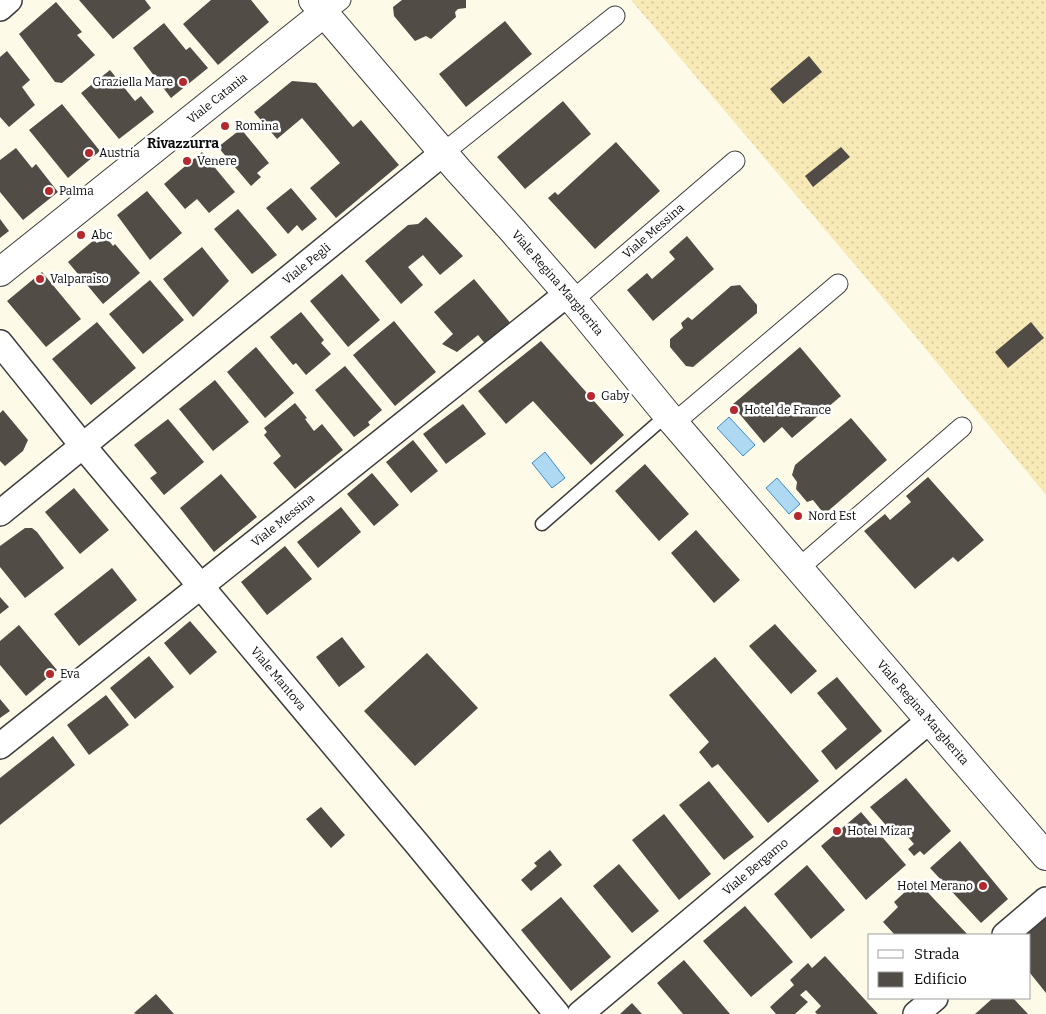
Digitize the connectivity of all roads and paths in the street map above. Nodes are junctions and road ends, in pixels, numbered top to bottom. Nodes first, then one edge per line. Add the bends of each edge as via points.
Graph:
1 (10, 0) edge
2 (326, 4) edge
3 (0, 8) edge
4 (615, 16) dead end
5 (443, 153) junction
6 (735, 161) dead end
7 (0, 272) edge
8 (838, 284) dead end
9 (570, 297) junction
10 (0, 343) edge
11 (671, 419) junction
12 (962, 427) dead end
13 (83, 446) junction
14 (0, 513) edge
15 (542, 524) dead end
16 (799, 568) junction
17 (200, 586) junction
18 (930, 720) junction
19 (0, 746) edge
20 (1046, 856) edge
21 (1046, 900) edge
22 (1007, 934) edge
23 (933, 999) edge
24 (557, 1014) edge
25 (580, 1014) edge
26 (916, 1014) edge

1 - 3 street
2 - 5 street, Viale Regina Margherita
2 - 7 street, Viale Catania
4 - 5 street, Viale Pegli
5 - 9 street, Viale Regina Margherita
5 - 13 street, Viale Pegli
6 - 9 street, Viale Messina
8 - 11 street
9 - 11 street, Viale Regina Margherita
9 - 17 street, Viale Messina
10 - 13 street, Viale Mantova
11 - 15 lane
11 - 16 street, Viale Regina Margherita
12 - 16 street
13 - 14 street, Viale Pegli
13 - 17 street, Viale Mantova
16 - 18 street, Viale Regina Margherita
17 - 19 street, Viale Messina
17 - 24 street, Viale Mantova
18 - 20 street, Viale Regina Margherita
18 - 25 street, Viale Bergamo
21 - 22 street
23 - 26 street

